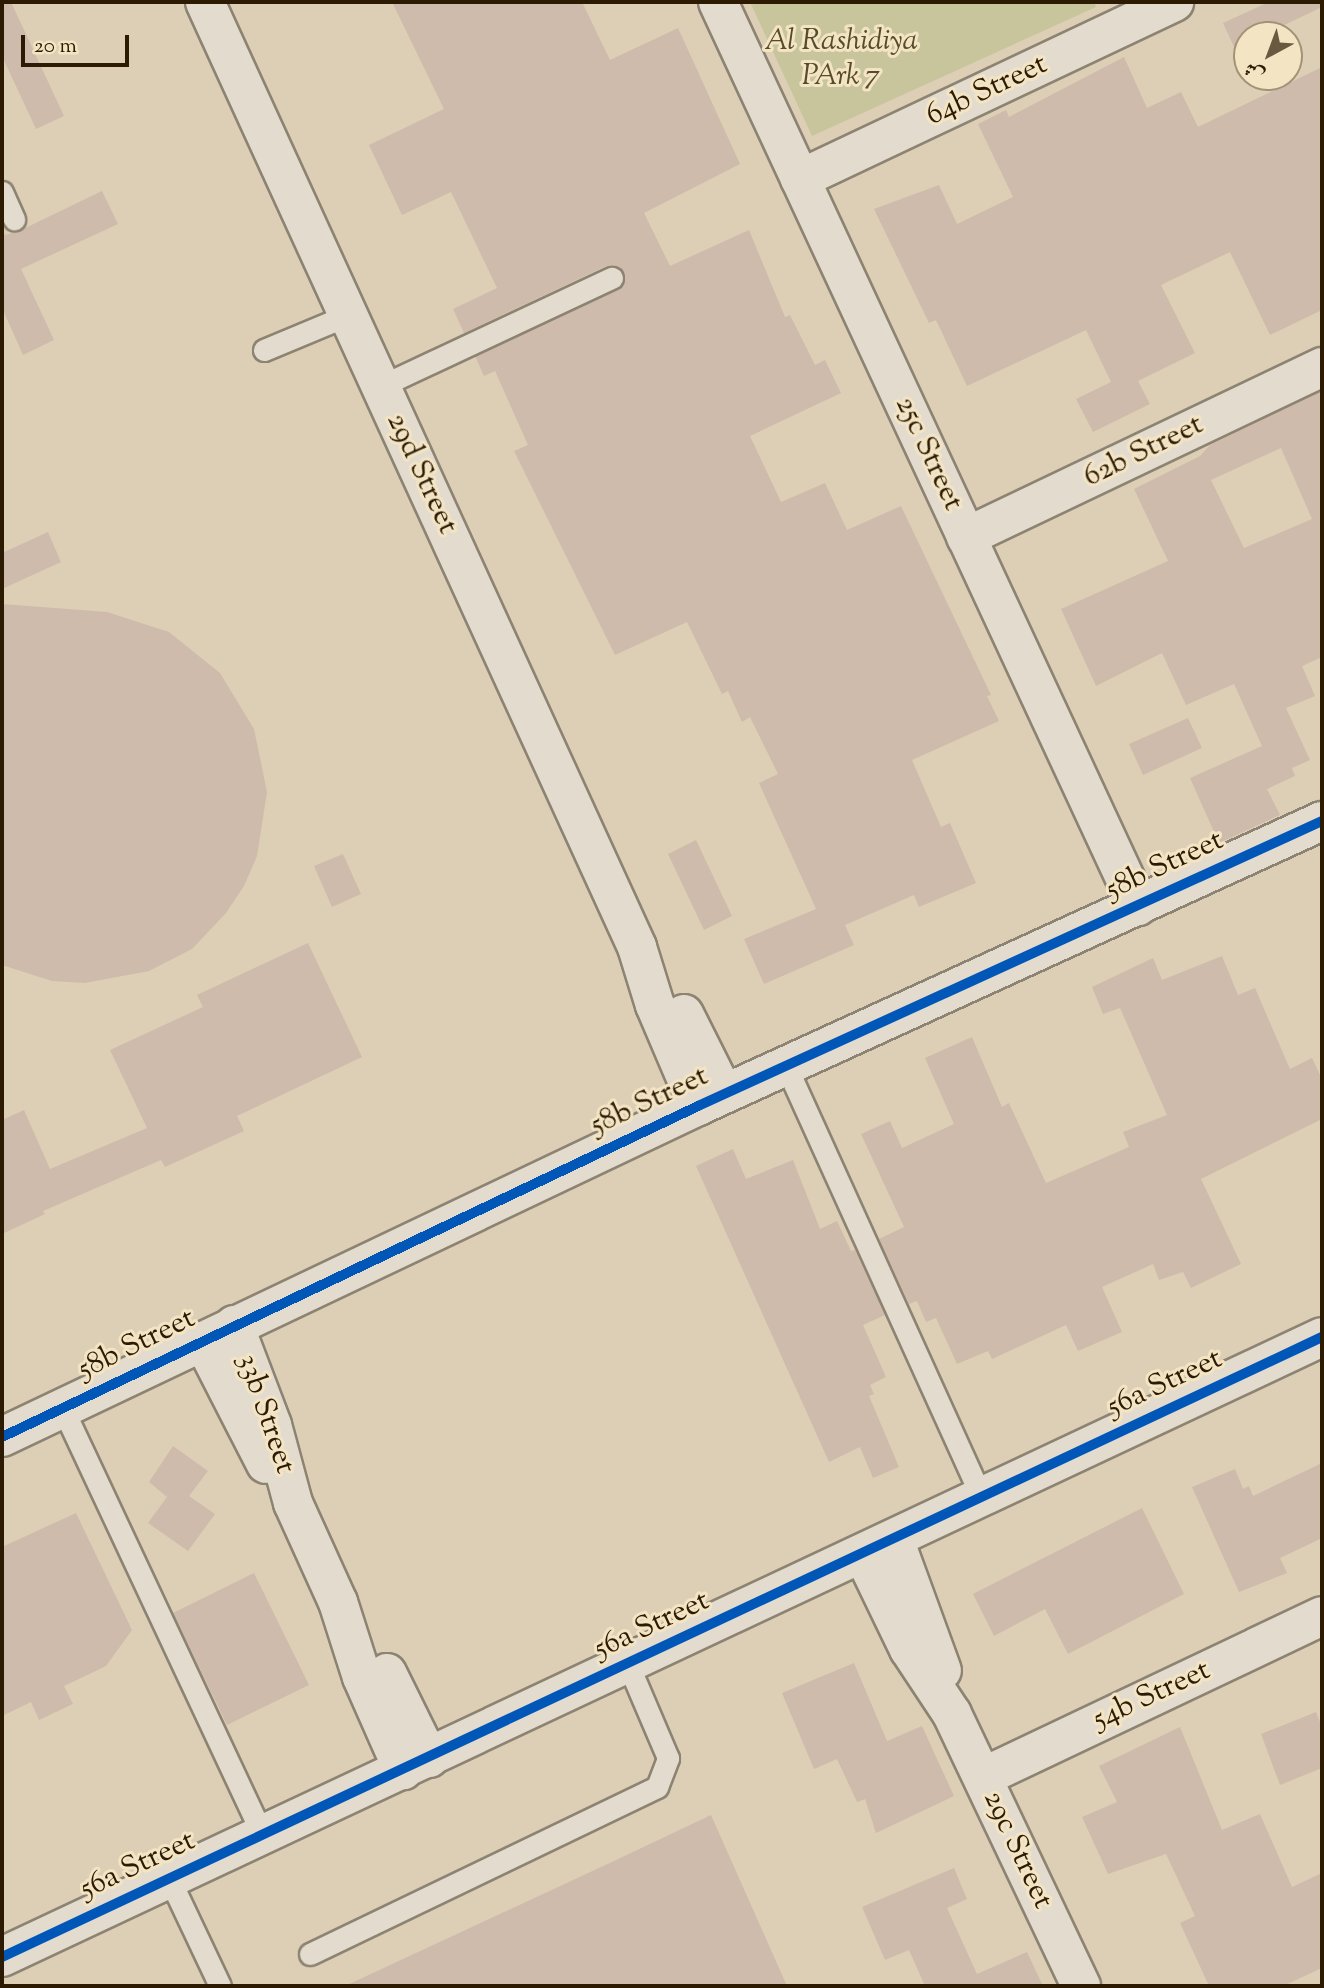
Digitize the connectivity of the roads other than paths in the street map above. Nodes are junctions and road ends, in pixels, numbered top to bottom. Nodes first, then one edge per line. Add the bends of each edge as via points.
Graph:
1 (205, 2) edge
2 (718, 2) edge
3 (1174, 2) edge
4 (800, 179) junction
5 (2, 192) edge
6 (14, 219) dead end
7 (612, 278) dead end
8 (348, 315) junction
9 (264, 350) dead end
10 (1322, 367) edge
11 (381, 386) junction
12 (966, 537) junction
13 (1322, 821) edge
14 (1138, 906) junction
15 (786, 1066) junction
16 (711, 1100) junction
17 (218, 1333) junction
18 (1322, 1337) edge
19 (63, 1409) junction
20 (2, 1437) edge
21 (982, 1498) junction
22 (878, 1546) junction
23 (1321, 1620) edge
24 (628, 1664) junction
25 (416, 1764) junction
26 (983, 1777) junction
27 (262, 1834) junction
28 (169, 1878) junction
29 (310, 1954) dead end
30 (2, 1957) edge
31 (220, 1986) edge
32 (1081, 1986) edge

1 - 8 street, 29d Street
2 - 4 street, 25c Street
3 - 4 street, 64b Street
4 - 12 street, 25c Street
5 - 6 lane
7 - 11 lane
8 - 9 lane
8 - 11 street, 29d Street
10 - 12 street, 62b Street
11 - 16 street, 29d Street via 637,947 654,1005
12 - 14 street, 25c Street
13 - 14 street, 58b Street
14 - 15 street, 58b Street
15 - 16 street, 58b Street
15 - 21 lane
16 - 17 street, 58b Street
17 - 19 street, 58b Street
17 - 25 street, 33b Street via 249,1435 293,1503 338,1602 384,1667
18 - 21 street, 56a Street
19 - 20 street, 58b Street
19 - 27 lane
21 - 22 street, 56a Street
22 - 24 street, 56a Street
22 - 26 street, 29c Street via 932,1639 952,1714
23 - 26 street, 54b Street
24 - 25 street, 56a Street
24 - 29 lane via 668,1758 657,1787
25 - 27 street, 56a Street
26 - 32 street, 29c Street
27 - 28 street, 56a Street
28 - 30 street, 56a Street
28 - 31 lane

